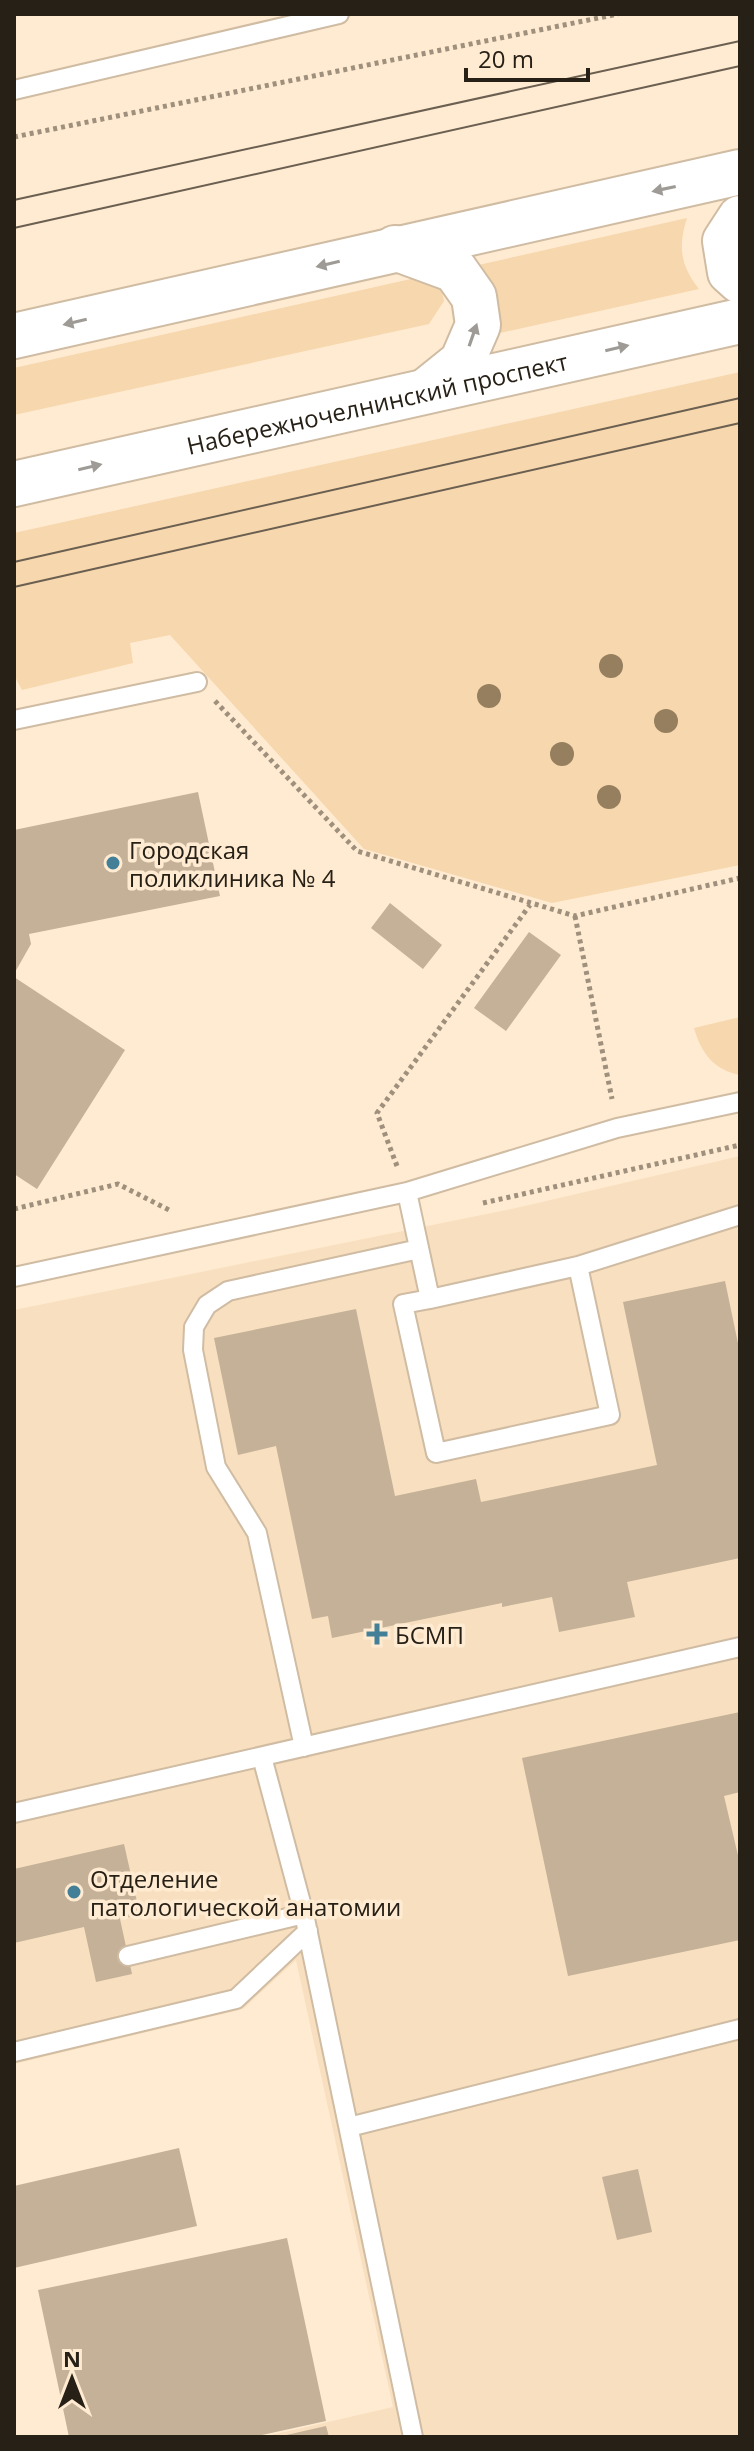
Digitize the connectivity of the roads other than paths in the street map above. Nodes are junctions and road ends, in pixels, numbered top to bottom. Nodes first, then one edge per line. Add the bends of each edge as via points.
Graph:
1 (339, 14) edge
2 (14, 90) edge
3 (740, 172) edge
4 (740, 218) edge
5 (395, 248) junction
6 (740, 281) edge
7 (740, 321) edge
8 (14, 336) edge
9 (424, 392) junction
10 (14, 484) edge
11 (197, 682) road end
12 (14, 720) edge
13 (740, 1102) edge
14 (407, 1192) junction
15 (740, 1215) edge
16 (419, 1249) junction
17 (578, 1266) junction
18 (14, 1277) edge
19 (430, 1299) junction
20 (740, 1647) edge
21 (304, 1747) junction
22 (262, 1757) junction
23 (14, 1813) edge
24 (306, 1923) junction
25 (128, 1956) dead end
26 (740, 2029) edge
27 (14, 2052) edge
28 (349, 2127) junction
29 (413, 2437) edge

1 - 2 lane
3 -> 5 main road
4 - 6 main road via 725,241 730,272
5 -> 8 main road
9 -> 5 main road via 462,362 478,325 474,297 455,270
9 -> 7 main road, Набережночелнинский проспект
10 -> 9 main road, Набережночелнинский проспект
11 - 12 lane
13 - 14 lane via 617,1128
14 - 16 lane
14 - 18 lane
15 - 17 lane
16 - 19 lane
16 - 21 lane via 228,1291 207,1305 194,1327 193,1350 216,1467 257,1533
17 - 19 lane
17 - 19 lane via 610,1415 436,1453 403,1304
20 - 21 lane
21 - 22 lane
22 - 23 lane
22 - 24 lane
24 - 25 lane
24 - 27 lane via 236,1999
24 - 28 lane
26 - 28 lane
28 - 29 lane

